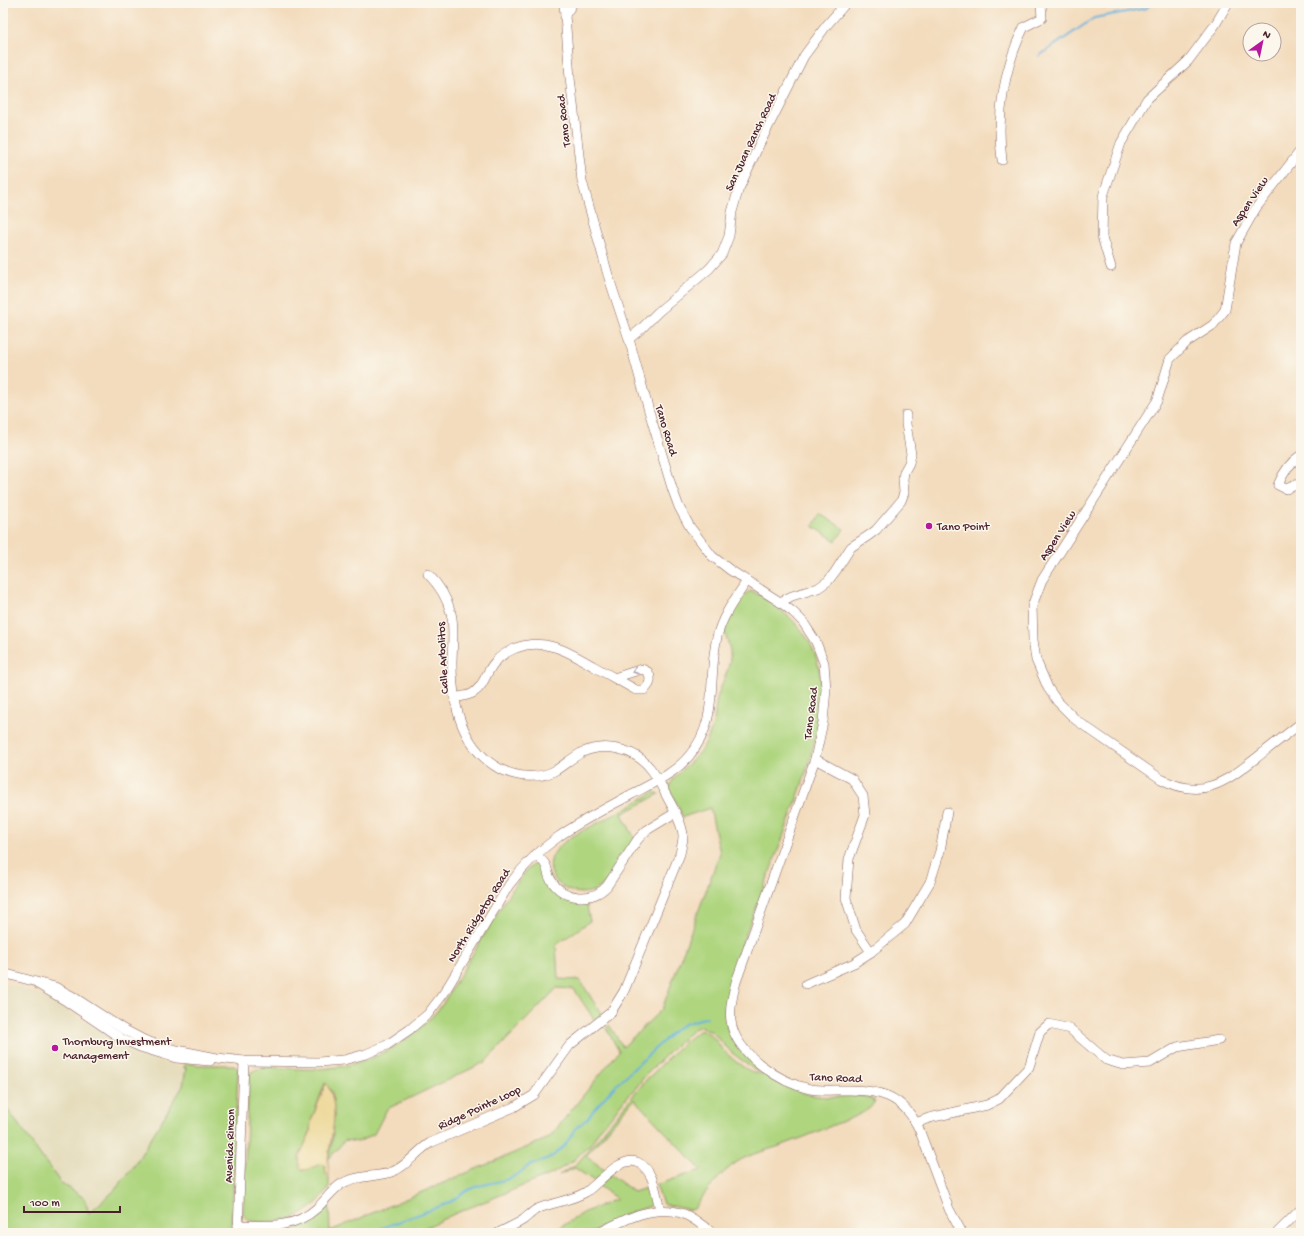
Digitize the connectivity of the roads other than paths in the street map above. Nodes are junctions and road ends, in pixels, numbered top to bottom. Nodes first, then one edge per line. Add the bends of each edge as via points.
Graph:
1 (564, 3) edge
2 (573, 3) edge
3 (846, 3) edge
4 (1042, 3) edge
5 (1228, 3) edge
6 (565, 15) junction
7 (1301, 150) edge
8 (1002, 160) dead end
9 (1111, 267) dead end
10 (629, 338) junction
11 (906, 414) dead end
12 (1301, 456) edge
13 (1301, 483) edge
14 (428, 574) dead end
15 (747, 581) junction
16 (780, 602) junction
17 (614, 678) dead end
18 (455, 698) junction
19 (1301, 723) edge
20 (815, 760) junction
21 (658, 780) junction
22 (947, 812) dead end
23 (675, 813) junction
24 (536, 854) junction
25 (871, 952) junction
26 (3, 973) edge
27 (806, 984) dead end
28 (1219, 1040) dead end
29 (244, 1060) junction
30 (916, 1123) junction
31 (1301, 1209) edge
32 (660, 1210) junction
33 (238, 1229) edge
34 (498, 1233) edge
35 (599, 1233) edge
36 (713, 1233) edge
37 (962, 1233) edge
38 (1277, 1233) edge

1 - 6 street, Tano Road
2 - 6 street
3 - 10 street, San Juan Ranch Road via 804,56 759,145 738,191 729,236 722,254 709,270
4 - 8 street via 1042,18 1024,27 1009,65 1001,118
5 - 9 street via 1216,25 1188,61 1148,99 1121,143 1102,196 1102,237
6 - 10 street, Tano Road via 582,181 608,275
7 - 19 street, Aspen View via 1256,208 1236,243 1224,310 1213,325 1186,342 1170,359 1157,400 1028,605 1036,660 1057,701 1082,724 1169,783 1198,789 1225,781
10 - 15 street, Tano Road via 648,411 679,507 695,536 712,556
11 - 16 street via 911,454 904,472 904,493 901,501 876,530 851,547 828,581 818,588
12 - 13 street via 1284,472 1278,485 1286,489
14 - 18 street, Calle Arbolitos via 443,592 451,614 452,678
15 - 16 street, Tano Road
15 - 21 street, North Ridgetop Road via 727,611 719,631 715,649 711,705 704,732 694,750 683,762
16 - 20 street, Tano Road via 811,632 824,663 826,693
17 - 18 street via 560,648 548,644 534,644 506,653 492,665 476,690
18 - 21 street, Calle Arbolitos via 460,723 470,741 492,764 509,773 527,776 546,774 582,753 604,747 634,755 650,767
20 - 25 street via 852,779 863,796 865,815 849,859 846,898 856,930
20 - 30 street, Tano Road via 736,982 730,1019 738,1040 747,1051 766,1068 787,1081 803,1088 818,1090 862,1090 882,1093 904,1106
21 - 23 street, Ridge Pointe Loop
21 - 24 street, North Ridgetop Road via 567,830
22 - 25 street via 940,851 930,882 905,924
23 - 24 street via 647,830 638,839 607,886 587,898 562,892 550,880 545,864
23 - 33 street, Ridge Pointe Loop via 683,836 680,854 624,991 611,1012 570,1045 534,1095 430,1143 392,1172 348,1180 335,1188 316,1209 301,1219 280,1226
24 - 29 street, North Ridgetop Road via 509,885 444,993 428,1014 398,1038 376,1050 344,1060
25 - 27 street via 854,963
26 - 29 street, North Ridgetop Road via 48,984 63,991 118,1027 144,1040 167,1048 217,1058
28 - 30 street via 1177,1047 1150,1063 1123,1066 1106,1060 1070,1029 1049,1024 1040,1032 1029,1067 998,1099 986,1105
29 - 33 street, Avenida Rincon
30 - 37 street, Tano Road via 949,1209
31 - 38 street
32 - 34 street via 649,1172 642,1165 630,1161 619,1165 578,1196 538,1209 522,1221
32 - 35 street via 639,1215
32 - 36 street via 685,1214

